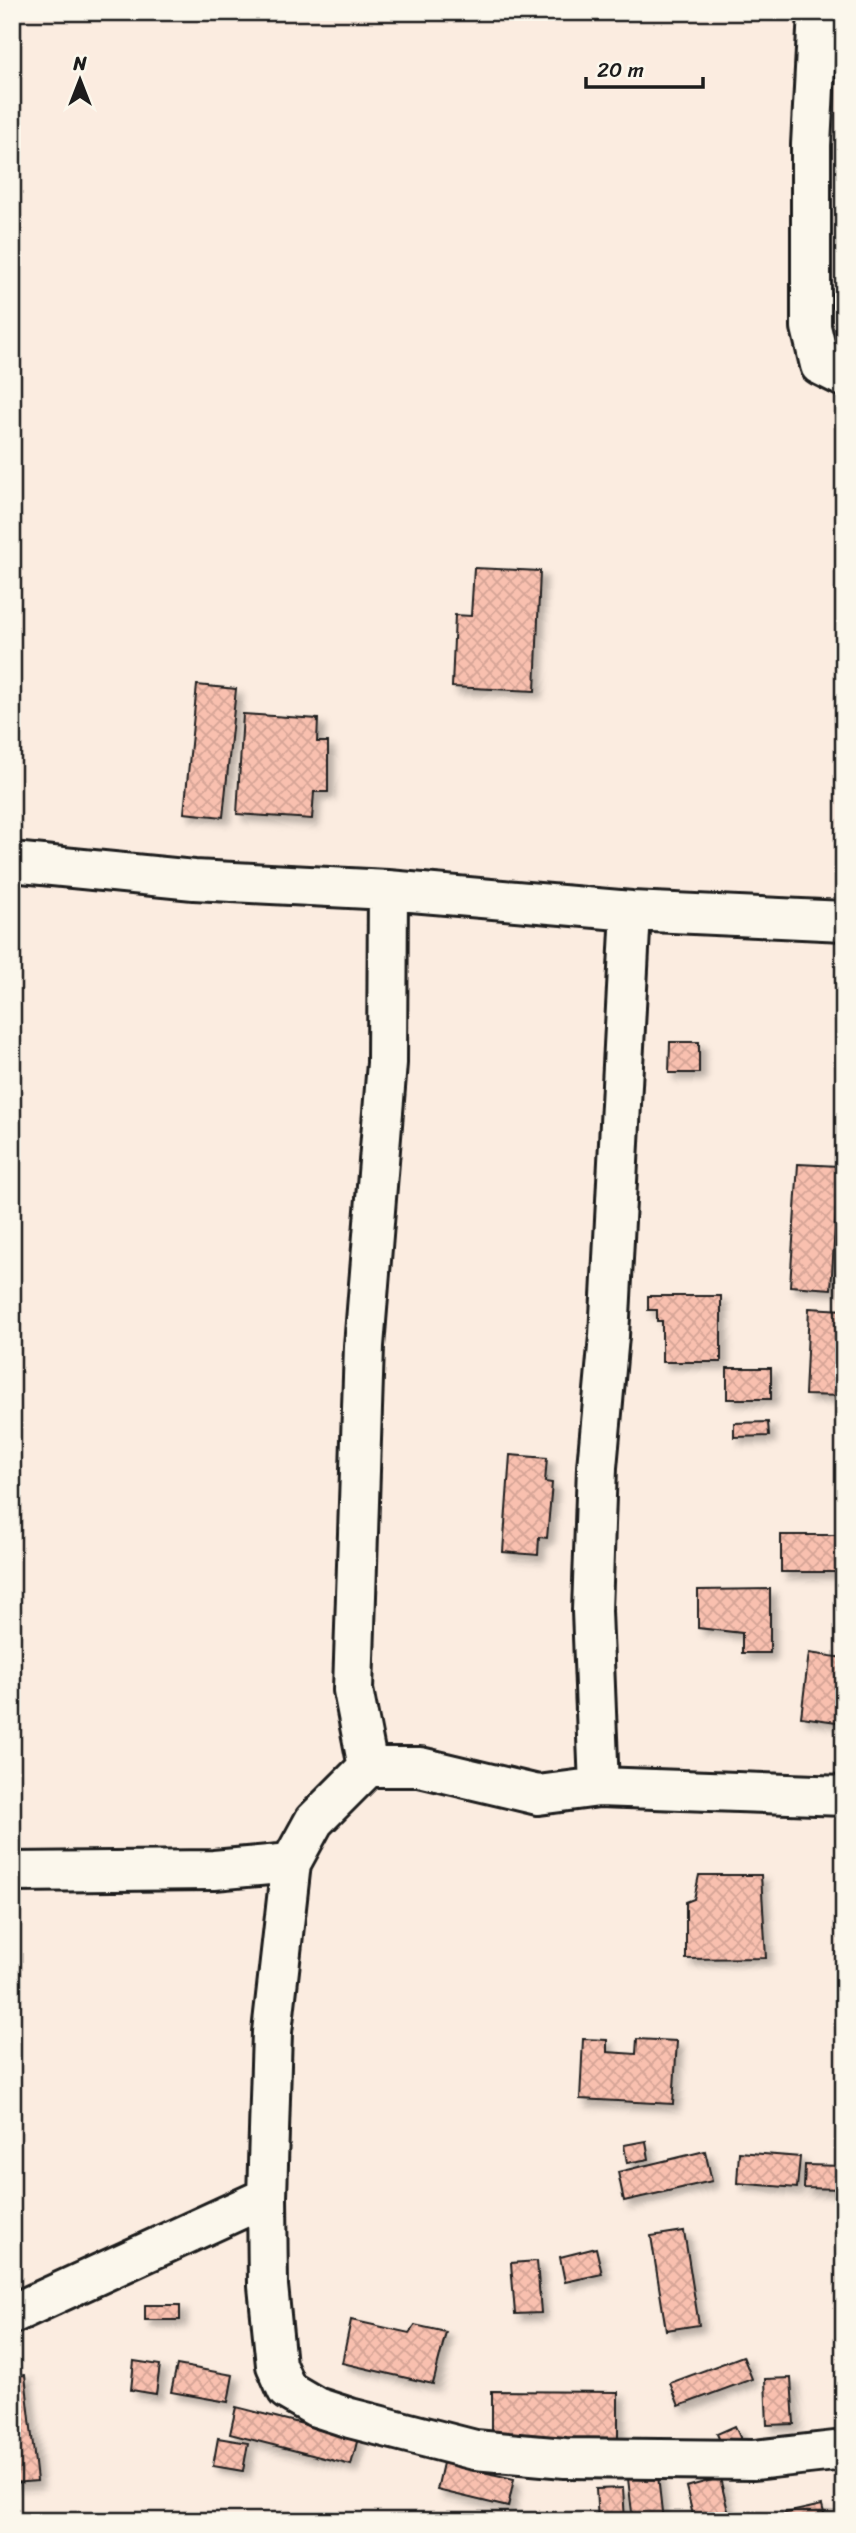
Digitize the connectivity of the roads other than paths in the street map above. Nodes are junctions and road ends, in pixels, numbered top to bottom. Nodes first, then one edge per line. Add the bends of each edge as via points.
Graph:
1 (818, 12) edge
2 (844, 377) edge
3 (12, 862) edge
4 (388, 890) junction
5 (631, 911) junction
6 (844, 921) edge
7 (368, 1767) junction
8 (599, 1787) junction
9 (844, 1796) edge
10 (291, 1863) junction
11 (12, 1872) edge
12 (267, 2197) junction
13 (12, 2314) edge
14 (844, 2450) edge

1 - 2 street via 811,145 811,327 820,365
3 - 4 street via 194,880
4 - 5 street
4 - 7 street via 387,1063 363,1346 353,1690
5 - 6 street
5 - 8 street via 595,1519 592,1611
7 - 8 street via 420,1767 538,1795
7 - 10 street via 314,1821
8 - 9 street
10 - 11 street via 214,1870
10 - 12 street via 272,2032
12 - 13 street
12 - 14 street via 268,2286 276,2365 286,2390 316,2407 475,2450 565,2458 754,2460

